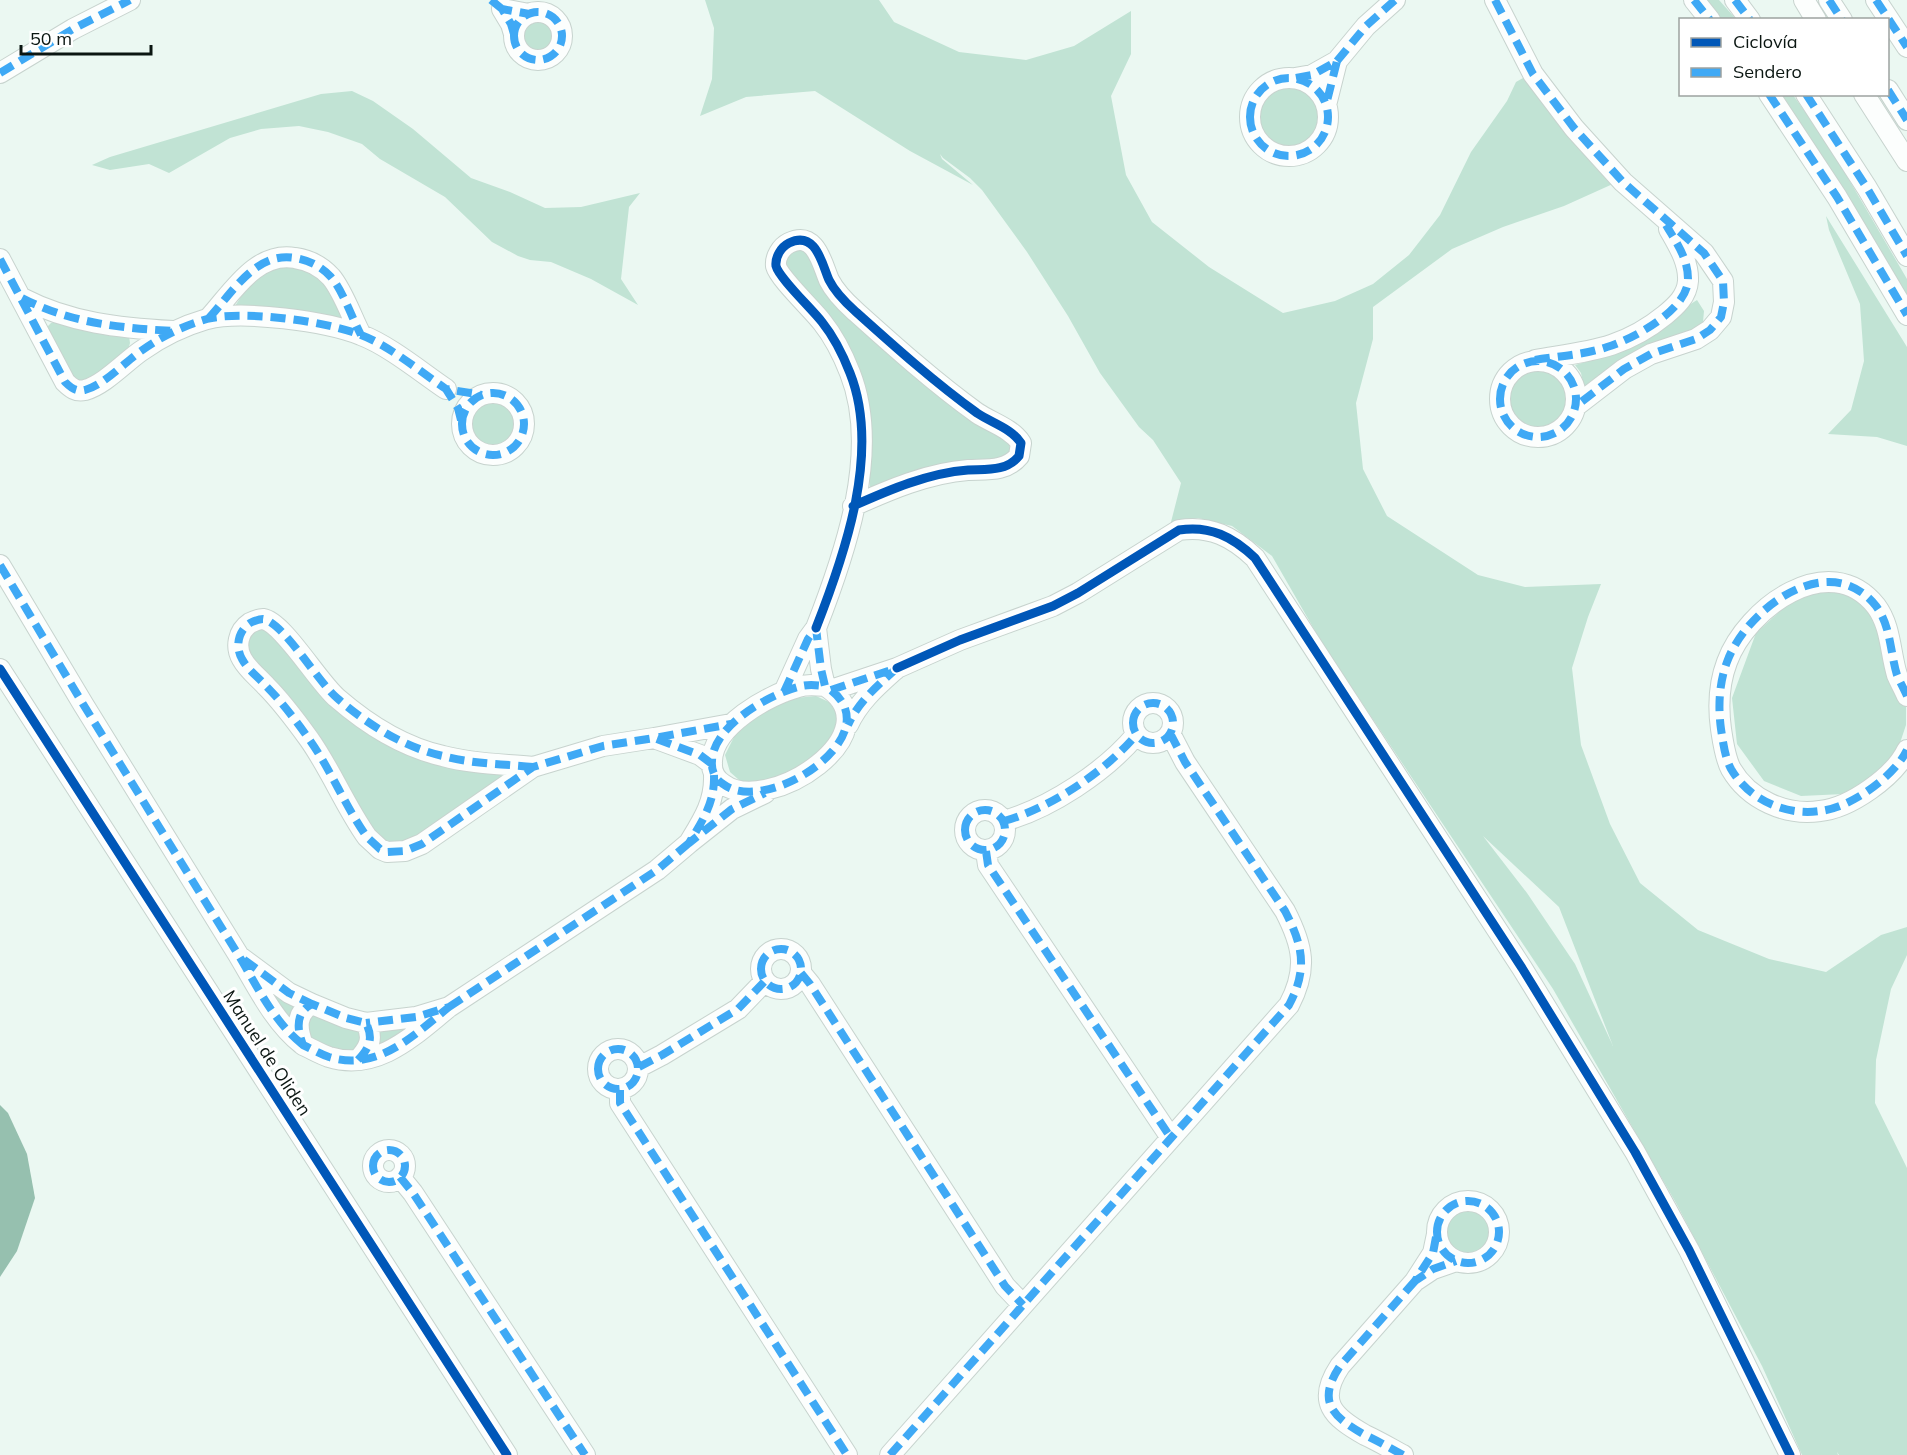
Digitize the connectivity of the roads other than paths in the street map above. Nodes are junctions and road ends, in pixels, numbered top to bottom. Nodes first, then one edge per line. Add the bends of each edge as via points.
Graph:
1 (130, 0) edge
2 (1395, 0) edge
3 (1495, 0) edge
4 (1694, 0) edge
5 (1735, 0) edge
6 (1804, 0) edge
7 (1829, 0) edge
8 (1876, 0) edge
9 (496, 4) edge
10 (529, 14) junction
11 (1708, 18) edge
12 (1748, 18) edge
13 (1815, 18) edge
14 (1841, 18) edge
15 (1888, 18) edge
16 (1889, 20) edge
17 (514, 34) junction
18 (1907, 47) edge
19 (1337, 61) junction
20 (0, 73) edge
21 (1295, 78) junction
22 (1889, 93) edge
23 (1770, 96) edge
24 (1807, 96) edge
25 (1865, 96) edge
26 (1326, 105) junction
27 (1907, 120) edge
28 (1907, 161) edge
29 (1662, 217) junction
30 (1907, 256) edge
31 (0, 259) edge
32 (22, 298) junction
33 (1907, 315) edge
34 (209, 318) junction
35 (173, 331) junction
36 (361, 334) junction
37 (1535, 360) junction
38 (446, 389) junction
39 (482, 395) junction
40 (1576, 406) junction
41 (462, 421) junction
42 (853, 506) junction
43 (0, 564) edge
44 (816, 628) junction
45 (897, 668) junction
46 (0, 669) edge
47 (828, 688) junction
48 (784, 692) junction
49 (1907, 696) edge
50 (731, 724) junction
51 (848, 725) junction
52 (1170, 733) junction
53 (1136, 735) junction
54 (654, 738) junction
55 (1907, 750) edge
56 (533, 767) junction
57 (713, 770) junction
58 (774, 789) junction
59 (1004, 821) junction
60 (689, 843) junction
61 (986, 851) junction
62 (239, 956) junction
63 (801, 973) junction
64 (764, 982) junction
65 (312, 1004) junction
66 (448, 1007) junction
67 (366, 1023) junction
68 (303, 1045) junction
69 (358, 1060) junction
70 (639, 1067) junction
71 (620, 1090) junction
72 (1171, 1138) junction
73 (400, 1177) dead end
74 (1437, 1234) junction
75 (1456, 1261) junction
76 (1416, 1281) junction
77 (1023, 1305) junction
78 (507, 1455) edge
79 (585, 1455) edge
80 (847, 1455) edge
81 (890, 1455) edge
82 (1403, 1455) edge
83 (1790, 1455) edge

1 - 20 street
2 - 19 street via 1366,26
3 - 29 street via 1533,74 1550,98 1595,153
4 - 11 street
5 - 12 street
6 - 13 street
7 - 14 street
8 - 15 street
9 - 10 street
9 - 17 street
10 - 17 street via 519,22
10 - 17 street via 546,14 559,24 562,40 554,54 539,60 523,56
16 - 18 street
19 - 21 street via 1312,75
19 - 26 street
21 - 26 street via 1315,87
21 - 26 street via 1269,83 1252,103 1252,130 1258,141 1281,155 1307,151 1325,131
22 - 27 street
23 - 33 street via 1837,197
24 - 30 street
25 - 28 street
29 - 37 street via 1687,268 1688,281 1682,298 1656,322 1629,339 1587,352
29 - 40 street via 1704,253 1723,281 1721,317 1696,339 1651,354 1624,369
31 - 32 street
32 - 35 street via 80,320
32 - 35 street via 65,382 78,390 96,385
34 - 35 street
34 - 36 street via 275,317
34 - 36 street via 257,267 269,260 291,257 313,263 332,278
36 - 38 street
37 - 40 street via 1552,363 1567,373 1577,394
37 - 40 street via 1511,370 1503,381 1500,407 1510,424 1526,435 1552,435 1567,423
38 - 39 street
38 - 41 street
39 - 41 street via 468,405
39 - 41 street via 503,394 513,399 524,417 521,438 505,453 484,454 467,441
42 - 42 street via 945,473 1006,466 1019,456 1021,443 977,413 847,303 829,280 820,254 807,243 797,241 782,248 776,265 835,342 858,399 862,444
42 - 44 street via 841,558
43 - 62 street
44 - 47 street via 820,669
44 - 48 street
45 - 47 street
45 - 51 street via 867,695
45 - 83 street via 1053,606 1179,530 1191,528 1226,535 1249,552 1522,968 1635,1152 1689,1250
46 - 78 street, Manuel de Oliden
47 - 48 street via 814,684
47 - 51 street via 844,703
48 - 50 street
49 - 55 street via 1897,675 1882,616 1874,604 1844,584 1830,581 1814,582 1796,590 1750,622 1726,663 1719,694 1730,768 1756,796 1782,808 1806,812 1844,805 1889,773
50 - 54 street
50 - 57 street via 712,755
51 - 58 street via 838,744 820,762
52 - 53 street via 1154,743
52 - 53 street via 1173,720 1167,708 1148,703 1133,716
52 - 72 street via 1185,762 1285,911 1300,946 1302,969 1298,989 1289,1005
53 - 59 street via 1109,763 1045,806
54 - 56 street via 603,746
54 - 57 street via 700,755
56 - 56 street via 470,761 410,746 363,719 334,696 271,623 255,620 238,640 238,649 250,671 292,715 358,824 380,849 396,853 422,844
57 - 58 street via 730,789
57 - 60 street via 710,806
58 - 60 street via 732,810
59 - 61 street via 1003,841
59 - 61 street via 987,810 969,818 966,837 974,847
60 - 66 street via 657,870
61 - 72 street via 988,865
62 - 65 street via 289,993
62 - 68 street via 273,1011
63 - 64 street via 788,987 775,988
63 - 64 street via 795,954 776,949 761,962
63 - 77 street via 1005,1286
64 - 70 street via 738,1009
65 - 67 street
65 - 68 street via 299,1017
66 - 67 street via 416,1017
66 - 69 street via 399,1047
67 - 69 street via 370,1040
68 - 69 street via 329,1057
70 - 71 street via 636,1080
70 - 71 street via 627,1051 614,1049 602,1057 599,1076 607,1086
71 - 80 street via 620,1103
72 - 77 street
73 - 79 street
74 - 75 street via 1443,1250
74 - 75 street via 1438,1223 1451,1206 1472,1201 1491,1210 1500,1230 1494,1250 1477,1262
74 - 76 street via 1433,1253
75 - 76 street
76 - 82 street via 1340,1366 1328,1402 1339,1419
77 - 81 street

